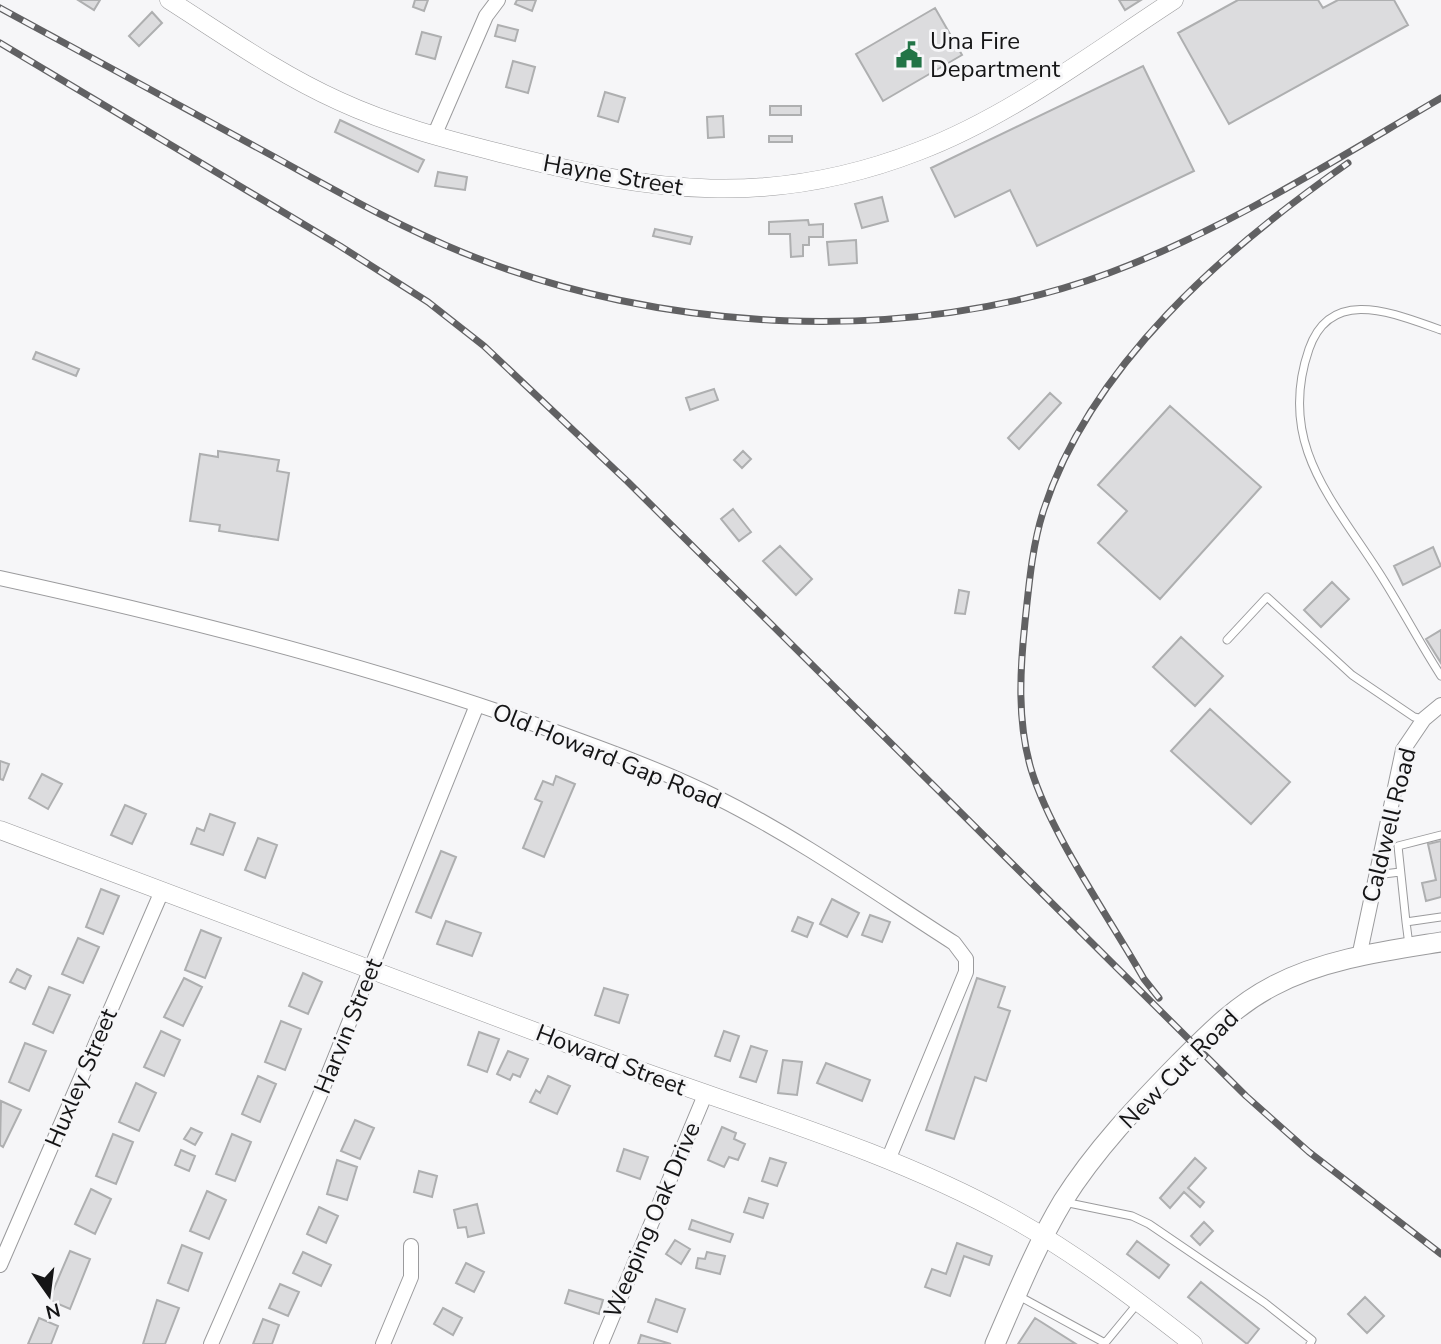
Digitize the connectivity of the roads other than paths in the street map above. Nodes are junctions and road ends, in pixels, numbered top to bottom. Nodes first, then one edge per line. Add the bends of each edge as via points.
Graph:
1 (169, 0) edge
2 (498, 0) edge
3 (1174, 0) edge
4 (434, 136) junction
5 (1441, 330) edge
6 (0, 578) edge
7 (1227, 640) dead end
8 (1441, 676) edge
9 (477, 705) junction
10 (1441, 705) edge
11 (1424, 719) junction
12 (0, 831) edge
13 (1441, 835) edge
14 (1400, 872) junction
15 (1375, 875) junction
16 (162, 891) junction
17 (1441, 917) edge
18 (1406, 922) junction
19 (1441, 942) edge
20 (1409, 947) junction
21 (1359, 957) junction
22 (371, 970) junction
23 (705, 1095) junction
24 (888, 1160) junction
25 (1063, 1202) junction
26 (1043, 1237) junction
27 (411, 1246) dead end
28 (0, 1265) edge
29 (1017, 1294) junction
30 (1139, 1303) junction
31 (211, 1344) edge
32 (383, 1344) edge
33 (600, 1344) edge
34 (995, 1344) edge
35 (1193, 1344) edge
36 (1310, 1344) edge

1 - 4 street, Hayne Street via 325,94
2 - 4 street via 486,16
3 - 4 street, Hayne Street via 969,129 885,163 822,180 752,190 651,186
5 - 8 lane via 1367,309 1334,317 1313,337 1298,414 1310,463 1329,500
6 - 9 street, Old Howard Gap Road via 309,654
7 - 11 lane via 1267,597 1352,675 1414,717
9 - 22 street, Harvin Street
9 - 24 street, Old Howard Gap Road via 665,773 716,797 819,854 960,947 966,972
10 - 11 street, Caldwell Road
11 - 15 street, Caldwell Road via 1403,750
12 - 16 street, Howard Street
13 - 14 lane via 1398,846
14 - 15 lane
14 - 18 lane
15 - 21 street, Caldwell Road
16 - 22 street, Howard Street
16 - 28 street, Huxley Street
17 - 18 lane
18 - 20 lane
19 - 20 main road, New Cut Road
20 - 21 main road, New Cut Road
21 - 25 main road, New Cut Road via 1273,985 1229,1015 1097,1153
22 - 23 street, Howard Street
22 - 31 street, Harvin Street
23 - 24 street, Howard Street
23 - 33 street, Weeping Oak Drive
24 - 26 street, Howard Street
25 - 26 main road, New Cut Road
25 - 36 lane via 1132,1216 1149,1224 1265,1303 1312,1340
26 - 29 main road, New Cut Road
26 - 30 street, Howard Street
27 - 32 street via 411,1277
29 - 30 lane via 1105,1343
29 - 34 main road, New Cut Road
30 - 35 street, Howard Street

